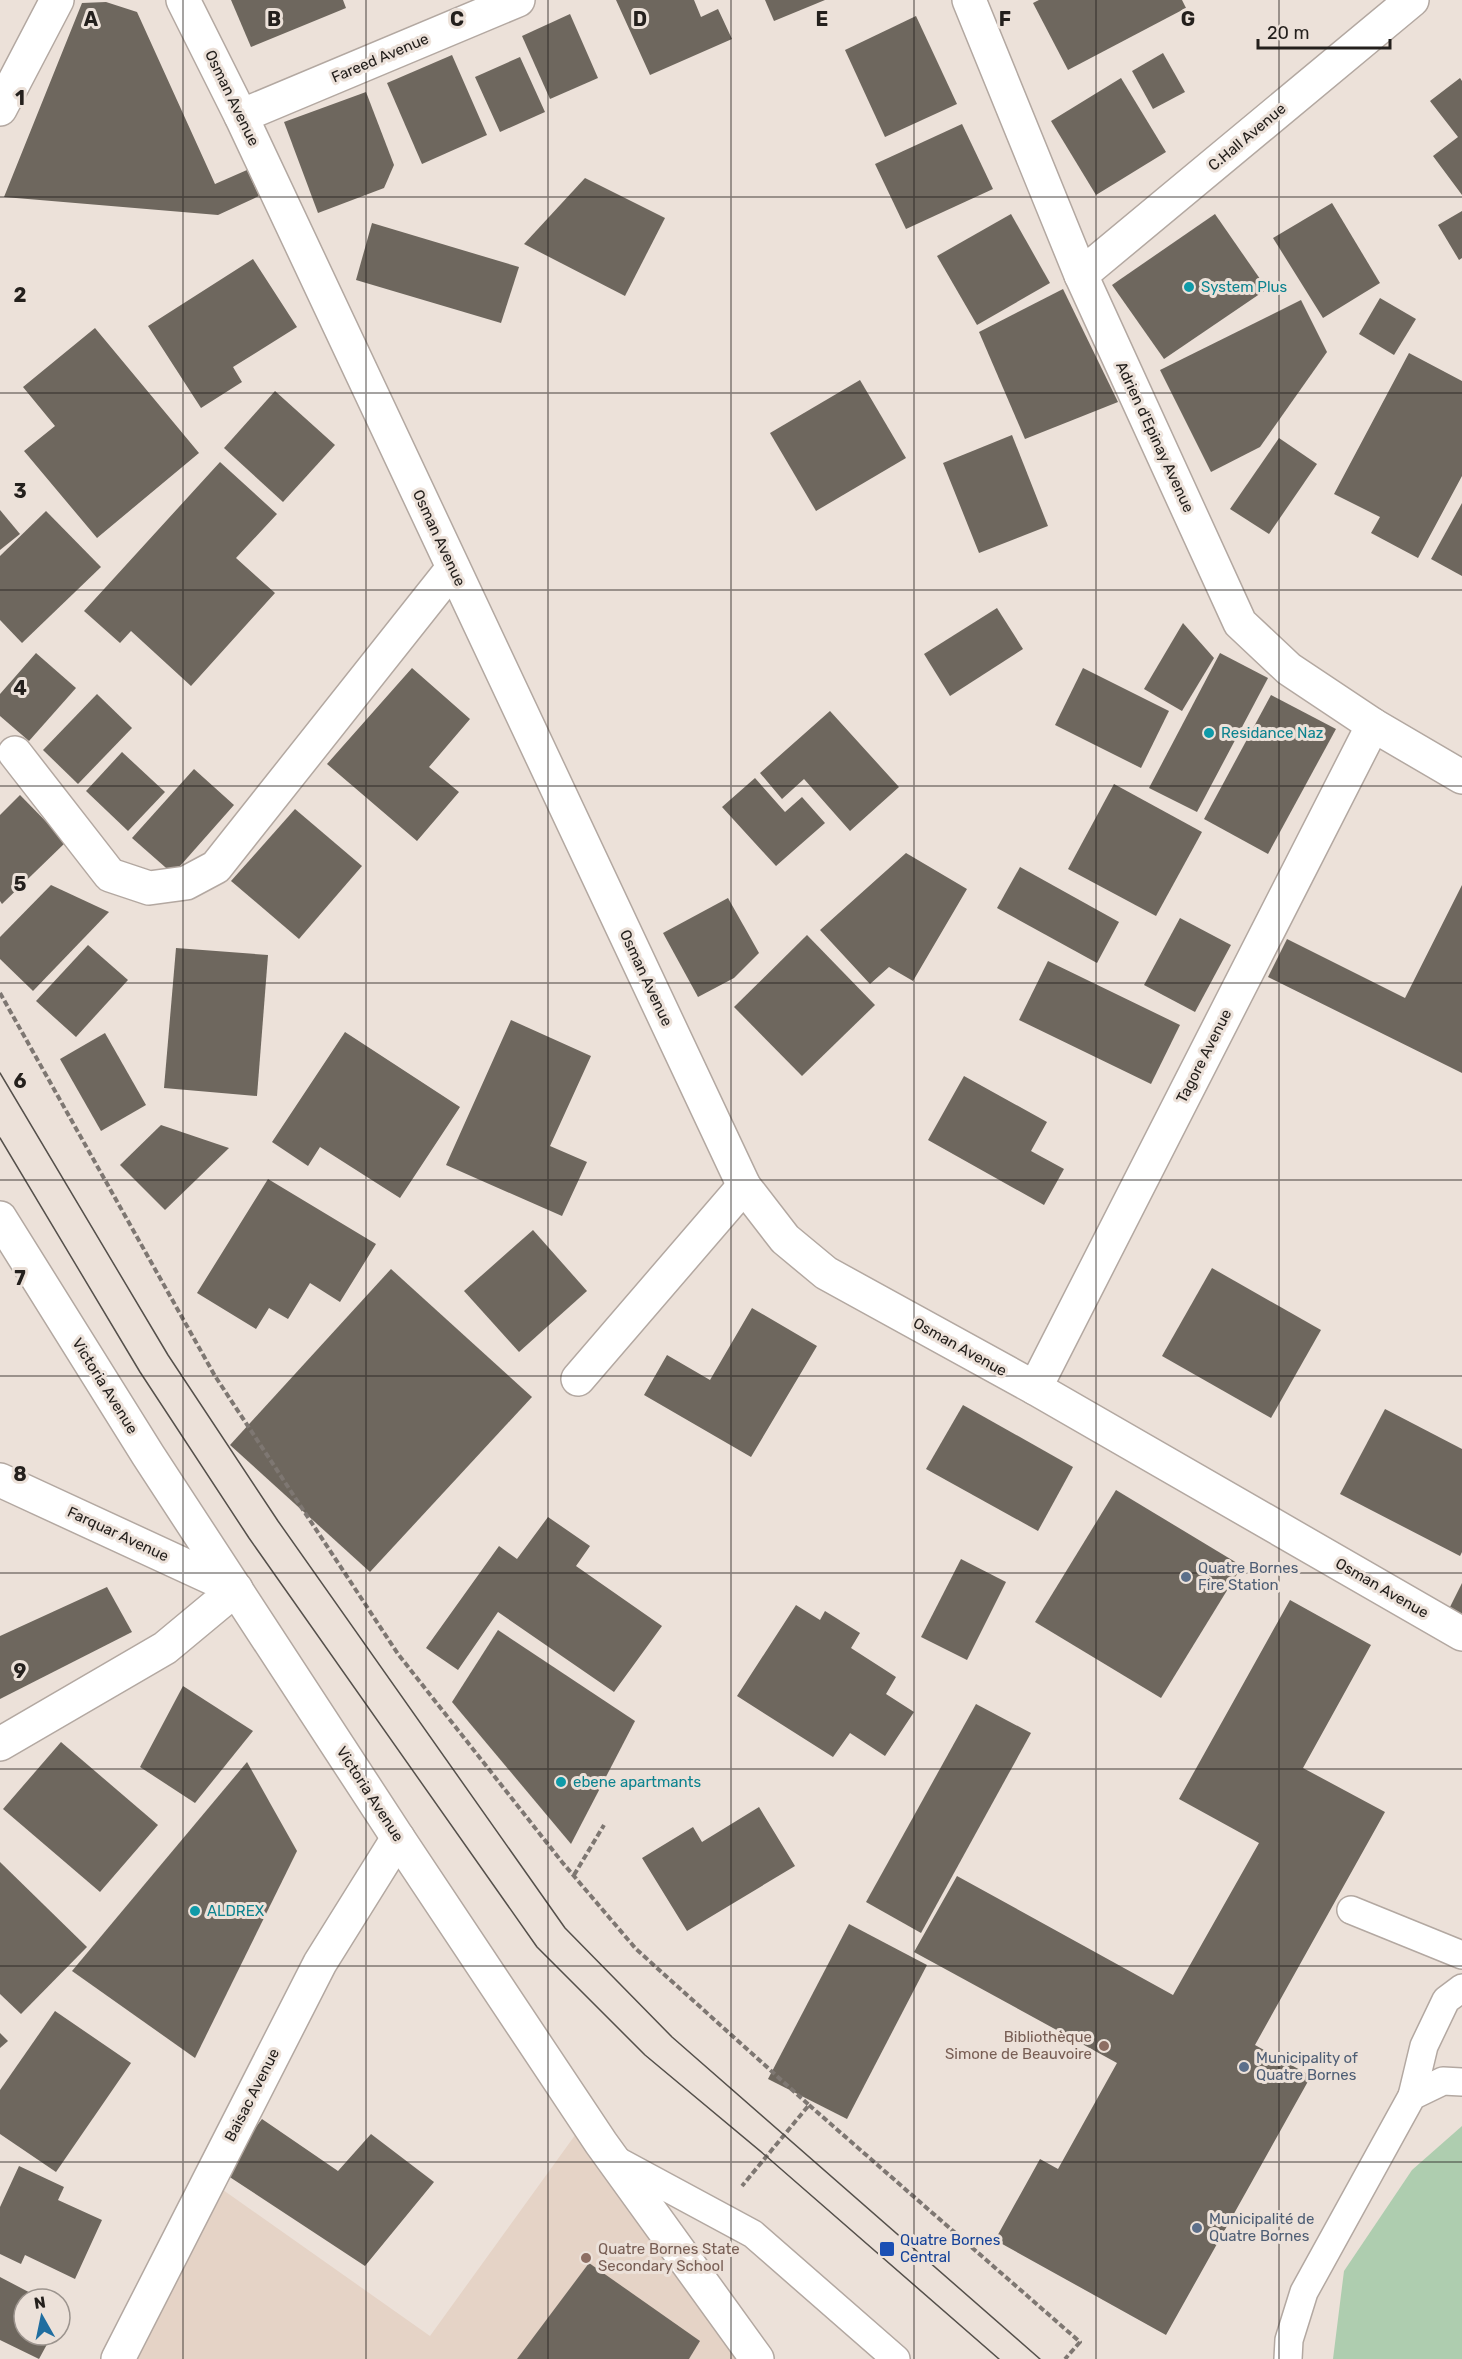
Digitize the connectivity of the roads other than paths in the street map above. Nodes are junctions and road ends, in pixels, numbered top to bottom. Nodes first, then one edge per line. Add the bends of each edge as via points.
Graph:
1 (57, 0) edge
2 (183, 0) edge
3 (518, 0) edge
4 (969, 0) edge
5 (1412, 0) edge
6 (0, 109) edge
7 (241, 116) junction
8 (1081, 275) junction
9 (453, 568) junction
10 (1373, 725) junction
11 (15, 753) dead end
12 (1460, 770) edge
13 (744, 1186) junction
14 (0, 1218) edge
15 (579, 1379) dead end
16 (1035, 1388) junction
17 (0, 1480) edge
18 (236, 1588) junction
19 (1462, 1634) edge
20 (0, 1744) edge
21 (398, 1838) junction
22 (1351, 1910) dead end
23 (1462, 1955) edge
24 (1462, 1988) edge
25 (1462, 2082) edge
26 (1412, 2096) junction
27 (614, 2159) junction
28 (757, 2358) edge
29 (118, 2359) edge
30 (896, 2359) edge
31 (1288, 2359) edge

1 - 6 street
2 - 7 street, Osman Avenue
3 - 7 street, Fareed Avenue
4 - 8 street, Adrien d'Epinay Avenue
5 - 8 street, C.Hall Avenue
7 - 9 street, Osman Avenue
8 - 10 street, Adrien d'Epinay Avenue via 1240,623 1289,669
9 - 11 street via 216,867 186,883 149,888 110,875
9 - 13 street, Osman Avenue
10 - 12 street, Adrien d'Epinay Avenue
10 - 16 street, Tagore Avenue
13 - 15 street
13 - 16 street, Osman Avenue via 785,1239 825,1273
14 - 18 street, Victoria Avenue
16 - 19 street, Osman Avenue
17 - 18 street, Farquar Avenue
18 - 20 street via 165,1648
18 - 21 street, Victoria Avenue
21 - 27 street, Victoria Avenue
21 - 29 street, Baisac Avenue via 320,1963
22 - 23 lane
24 - 26 lane via 1446,2000 1429,2036
25 - 26 lane via 1443,2081
26 - 31 lane via 1304,2292 1289,2340
27 - 28 street, Victoria Avenue
27 - 30 lane via 753,2234

